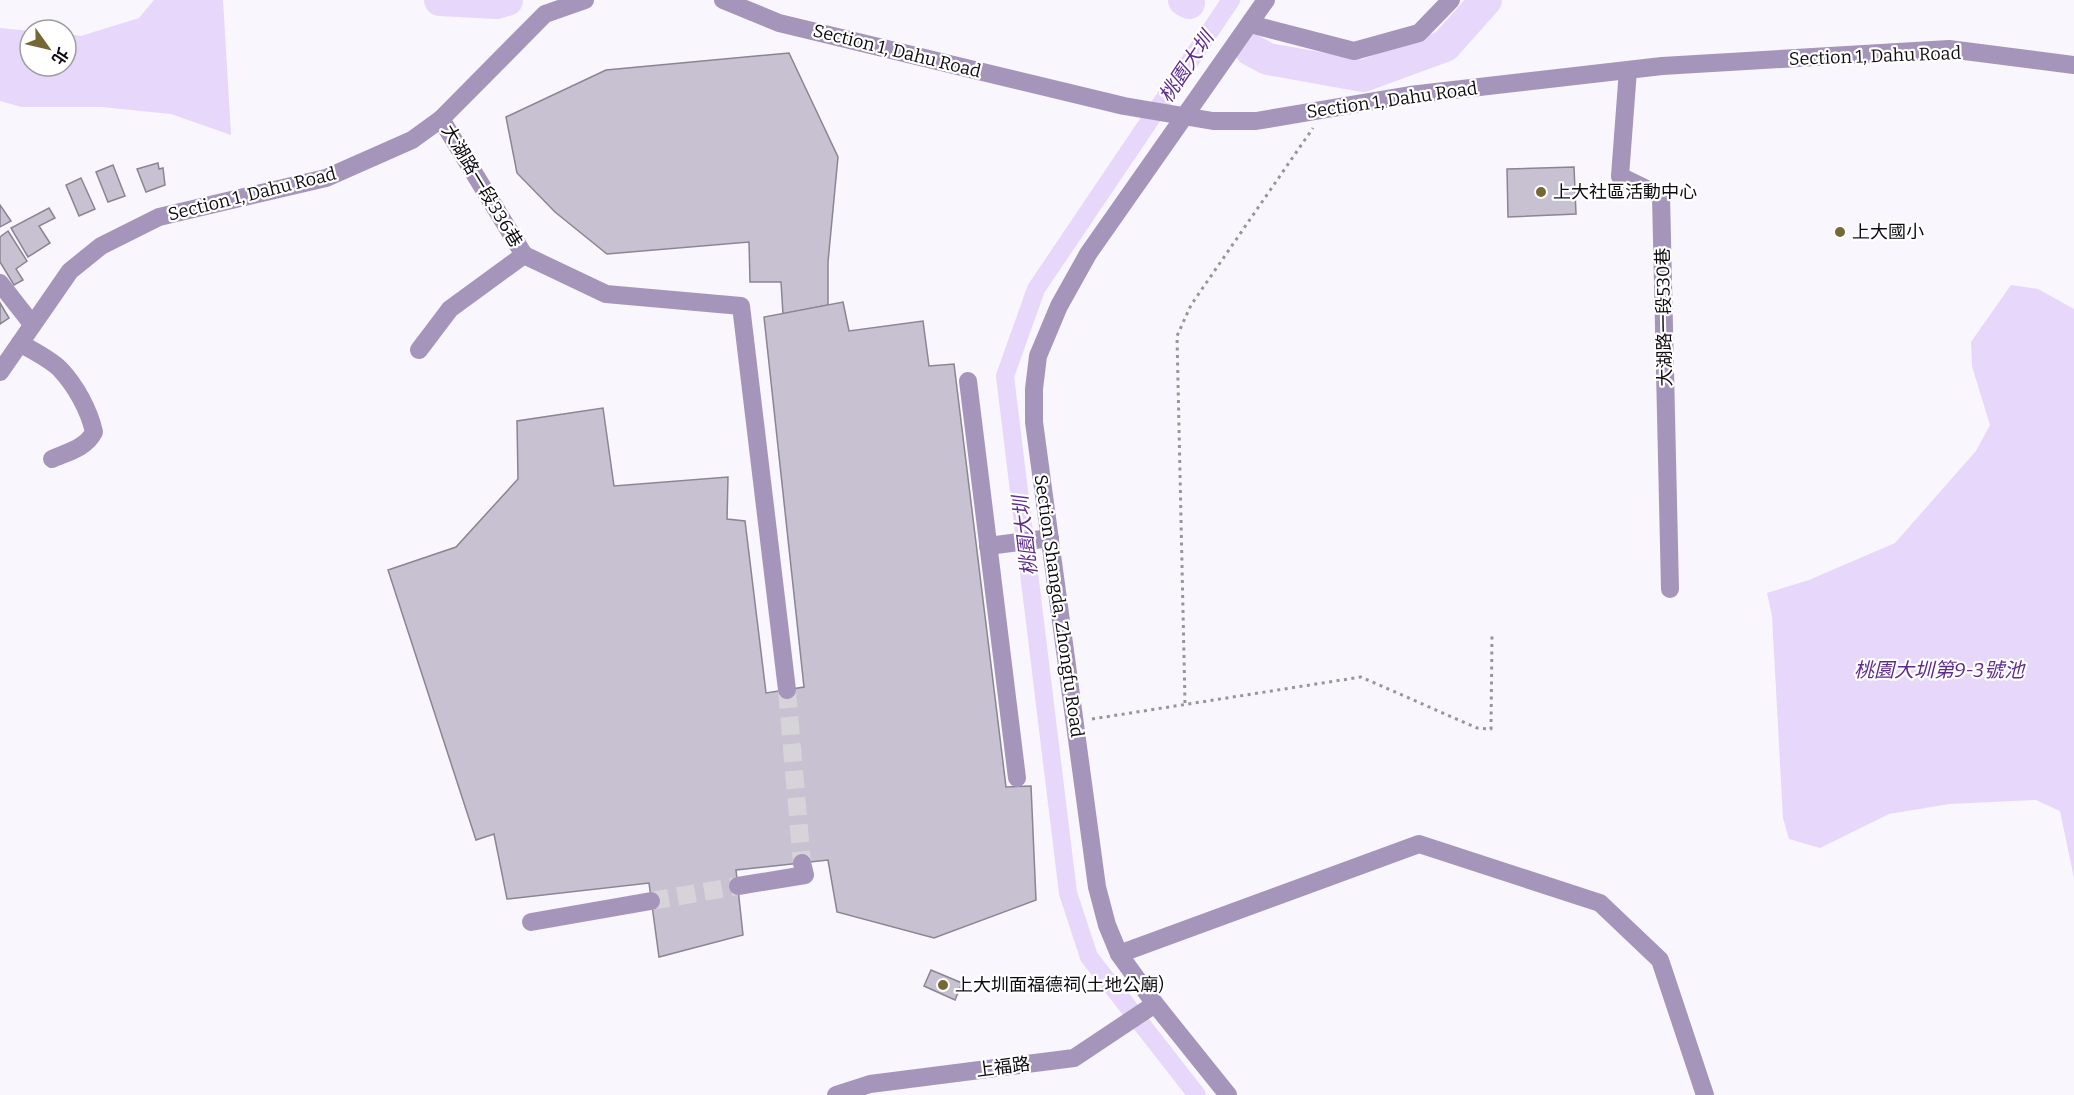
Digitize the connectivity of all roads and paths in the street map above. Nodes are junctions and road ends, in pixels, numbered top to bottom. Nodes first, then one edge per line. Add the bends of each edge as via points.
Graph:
1 (585, 0) edge
2 (723, 0) edge
3 (1266, 0) edge
4 (1451, 0) edge
5 (1250, 24) junction
6 (2074, 65) edge
7 (1628, 70) junction
8 (1326, 109) junction
9 (1185, 118) junction
10 (441, 119) junction
11 (524, 255) junction
12 (0, 284) edge
13 (32, 324) junction
14 (20, 343) junction
15 (418, 350) dead end
16 (0, 372) edge
17 (968, 381) dead end
18 (52, 459) dead end
19 (1047, 538) junction
20 (988, 546) junction
21 (1670, 589) dead end
22 (1492, 634) dead end
23 (787, 690) tunnel mouth
24 (1185, 703) junction
25 (1075, 722) junction
26 (1017, 778) dead end
27 (802, 863) dead end
28 (738, 886) tunnel mouth
29 (651, 901) tunnel mouth
30 (531, 922) dead end
31 (1119, 954) junction
32 (1149, 1007) junction
33 (836, 1095) edge
34 (1228, 1095) edge
35 (1705, 1095) edge

1 - 10 street, Section 1, Dahu Road via 545,14
2 - 9 street, Section 1, Dahu Road via 779,23
3 - 5 street, Section Shangda, Zhongfu Road
4 - 5 street via 1419,33 1354,51
5 - 9 street, Section Shangda, Zhongfu Road
6 - 7 street, Section 1, Dahu Road via 1949,49
7 - 8 street, Section 1, Dahu Road via 1410,95
7 - 21 street, 大湖路一段530巷 via 1620,176 1661,196
8 - 9 street, Section 1, Dahu Road via 1256,121
8 - 24 path via 1191,305 1177,336
9 - 19 street, Section Shangda, Zhongfu Road via 1088,254 1059,306 1038,356 1034,422
10 - 11 street, 大湖路一段336巷
10 - 13 street, Section 1, Dahu Road via 412,140 326,178 159,218 101,246 70,272
11 - 15 street, 大湖路一段336巷 via 450,309
11 - 23 street via 606,294 741,306
12 - 13 street
13 - 14 street, Section 1, Dahu Road
14 - 16 street, Section 1, Dahu Road
14 - 18 street via 60,368 92,421 91,439
17 - 20 street
19 - 20 street
19 - 25 street, Section Shangda, Zhongfu Road
20 - 26 street
22 - 24 path via 1491,729 1477,728 1361,677
24 - 25 path
25 - 31 street, Section Shangda, Zhongfu Road via 1097,887
27 - 28 street via 805,875
29 - 30 street
31 - 32 street, Section Shangda, Zhongfu Road
31 - 35 street via 1419,844 1600,903 1660,960
32 - 33 street, 上福路 via 1074,1058 870,1084
32 - 34 street, Section Shangda, Zhongfu Road

